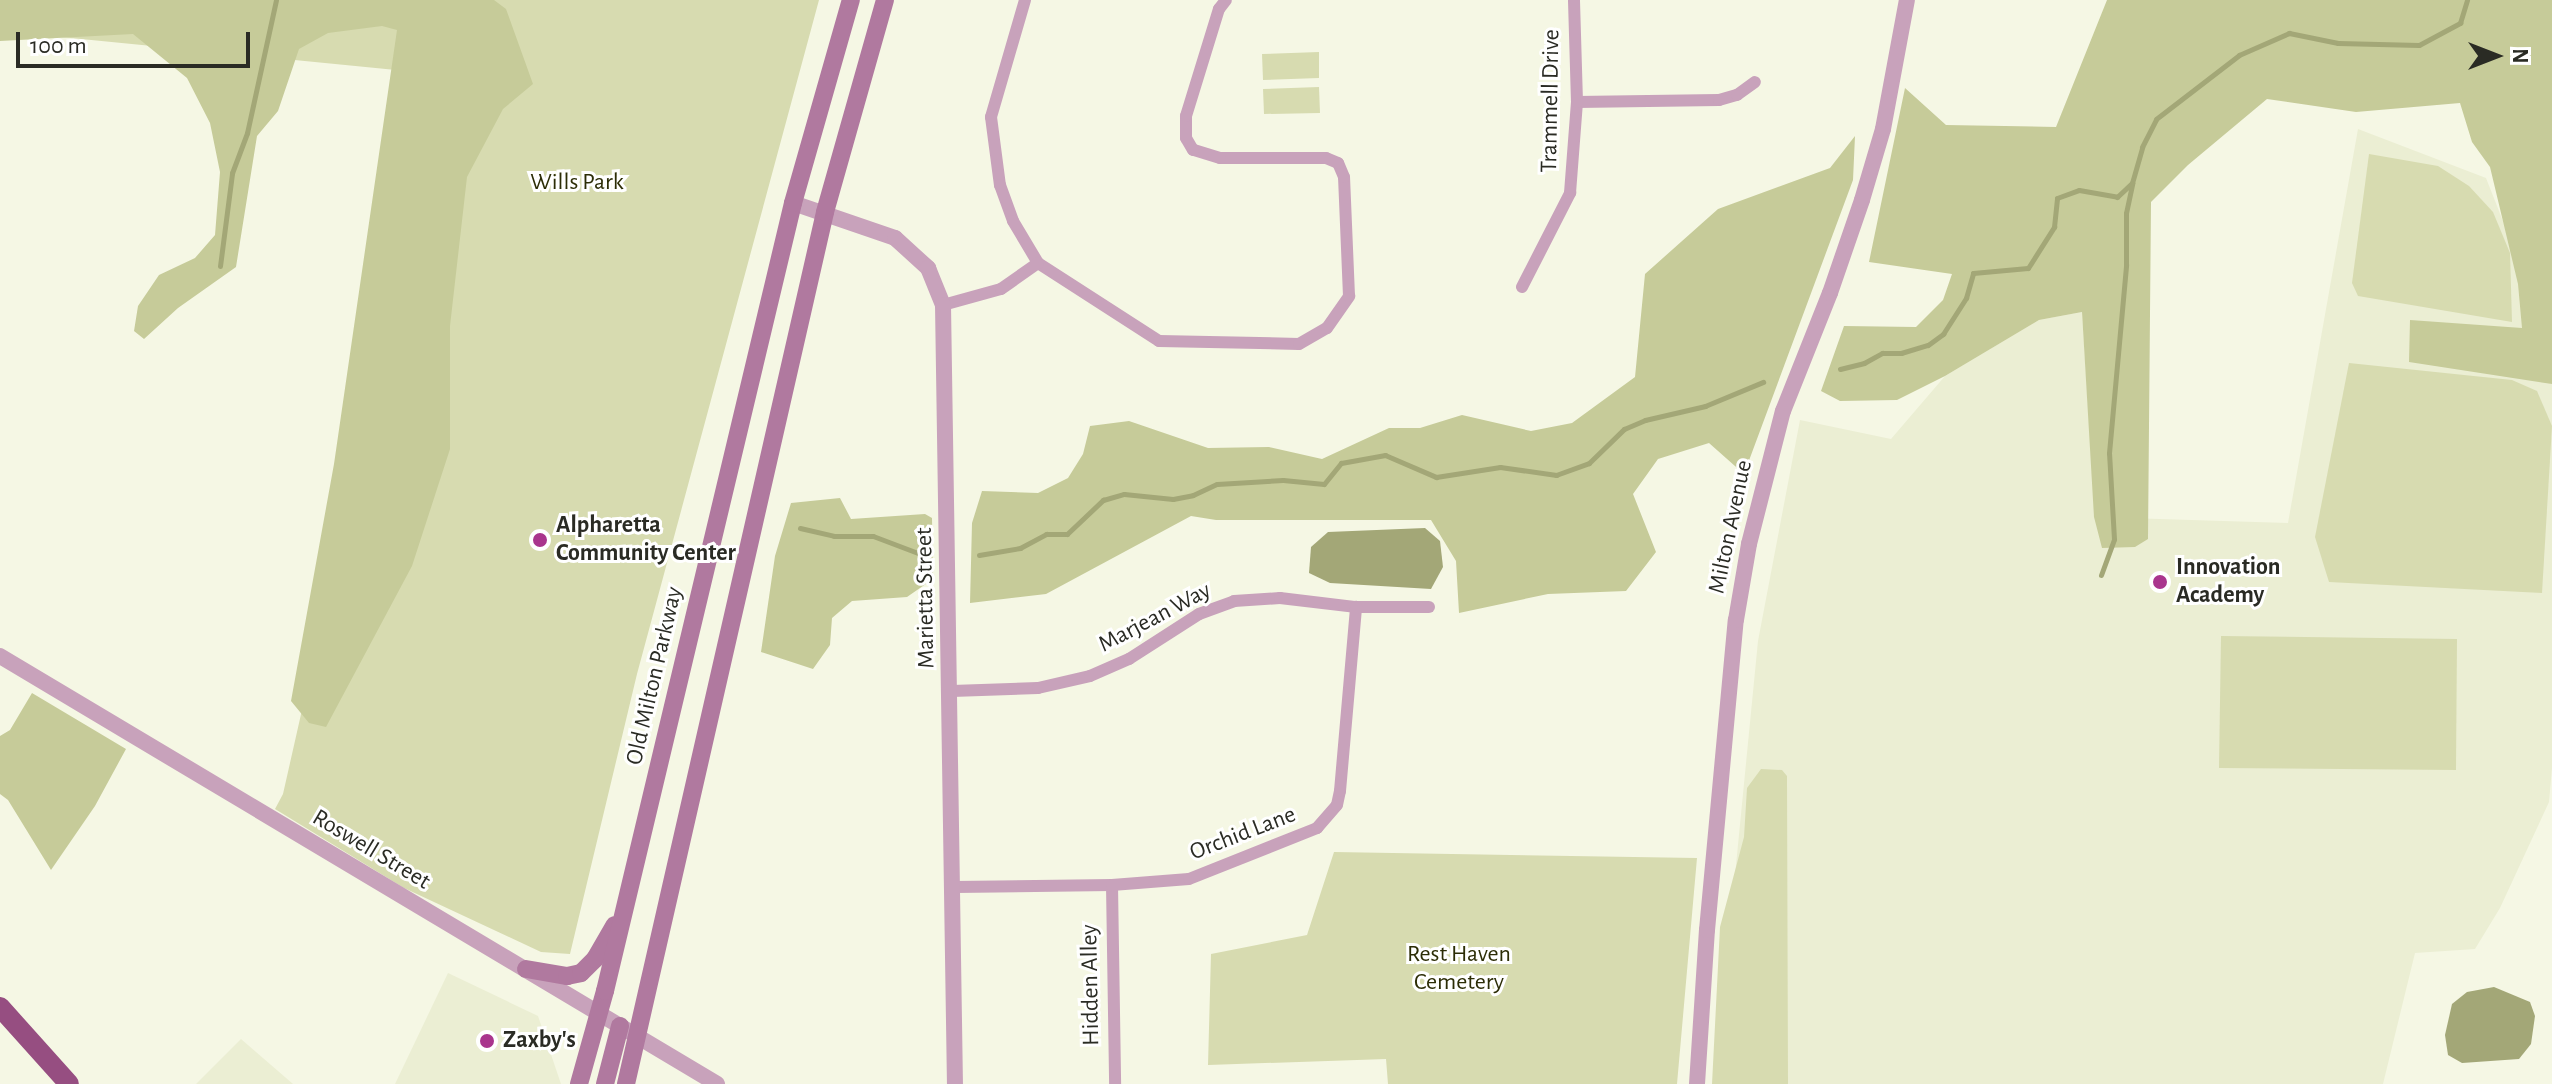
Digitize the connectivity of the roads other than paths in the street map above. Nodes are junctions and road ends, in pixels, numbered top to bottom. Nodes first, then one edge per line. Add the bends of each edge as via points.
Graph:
1 (851, 0) edge
2 (885, 0) edge
3 (1025, 0) edge
4 (1226, 0) edge
5 (1574, 0) edge
6 (1907, 0) edge
7 (1755, 82) dead end
8 (1577, 102) junction
9 (793, 203) junction
10 (825, 212) junction
11 (1038, 263) junction
12 (1522, 287) dead end
13 (943, 305) junction
14 (1356, 607) junction
15 (1429, 607) dead end
16 (0, 656) edge
17 (952, 691) junction
18 (1112, 885) junction
19 (955, 887) junction
20 (622, 917) junction
21 (526, 969) junction
22 (0, 1007) edge
23 (598, 1013) junction
24 (620, 1026) junction
25 (638, 1038) junction
26 (69, 1084) edge
27 (579, 1084) edge
28 (605, 1084) edge
29 (626, 1084) edge
30 (717, 1084) edge
31 (955, 1084) edge
32 (1115, 1084) edge
33 (1697, 1084) edge

1 - 9 main road, Old Milton Parkway
2 - 10 main road
3 - 11 street via 991,117 1000,185 1013,221
4 - 11 street via 1186,116 1186,138 1204,155 1326,158 1338,163 1344,177 1349,296 1340,312 1327,328 1299,344 1159,341
5 - 8 street, Trammell Drive
6 - 33 street, Milton Avenue via 1866,186 1783,411 1749,544 1736,620
7 - 8 street via 1719,100
8 - 12 street, Trammell Drive via 1570,193
9 - 10 street, Marietta Street
9 - 20 main road, Old Milton Parkway
10 - 13 street, Marietta Street via 907,245 933,276
10 - 25 main road
11 - 13 street via 1001,289
13 - 17 street, Marietta Street
14 - 15 street, Marjean Way
14 - 17 street, Marjean Way via 1311,599 1234,601 1199,614 1129,659 1090,676 1038,688
14 - 18 street, Orchid Lane via 1340,791 1325,821 1189,879
16 - 21 street, Roswell Street
17 - 19 street, Marietta Street
18 - 19 street, Orchid Lane
18 - 32 street, Hidden Alley
19 - 31 street, Marietta Street
20 - 21 main road via 581,973 567,976
20 - 23 main road, Old Milton Parkway
21 - 23 street, Roswell Street
22 - 26 highway
23 - 24 street, Roswell Street
23 - 27 main road, Old Milton Parkway
24 - 25 street, Roswell Street
24 - 28 main road
25 - 29 main road
25 - 30 street, Roswell Street

